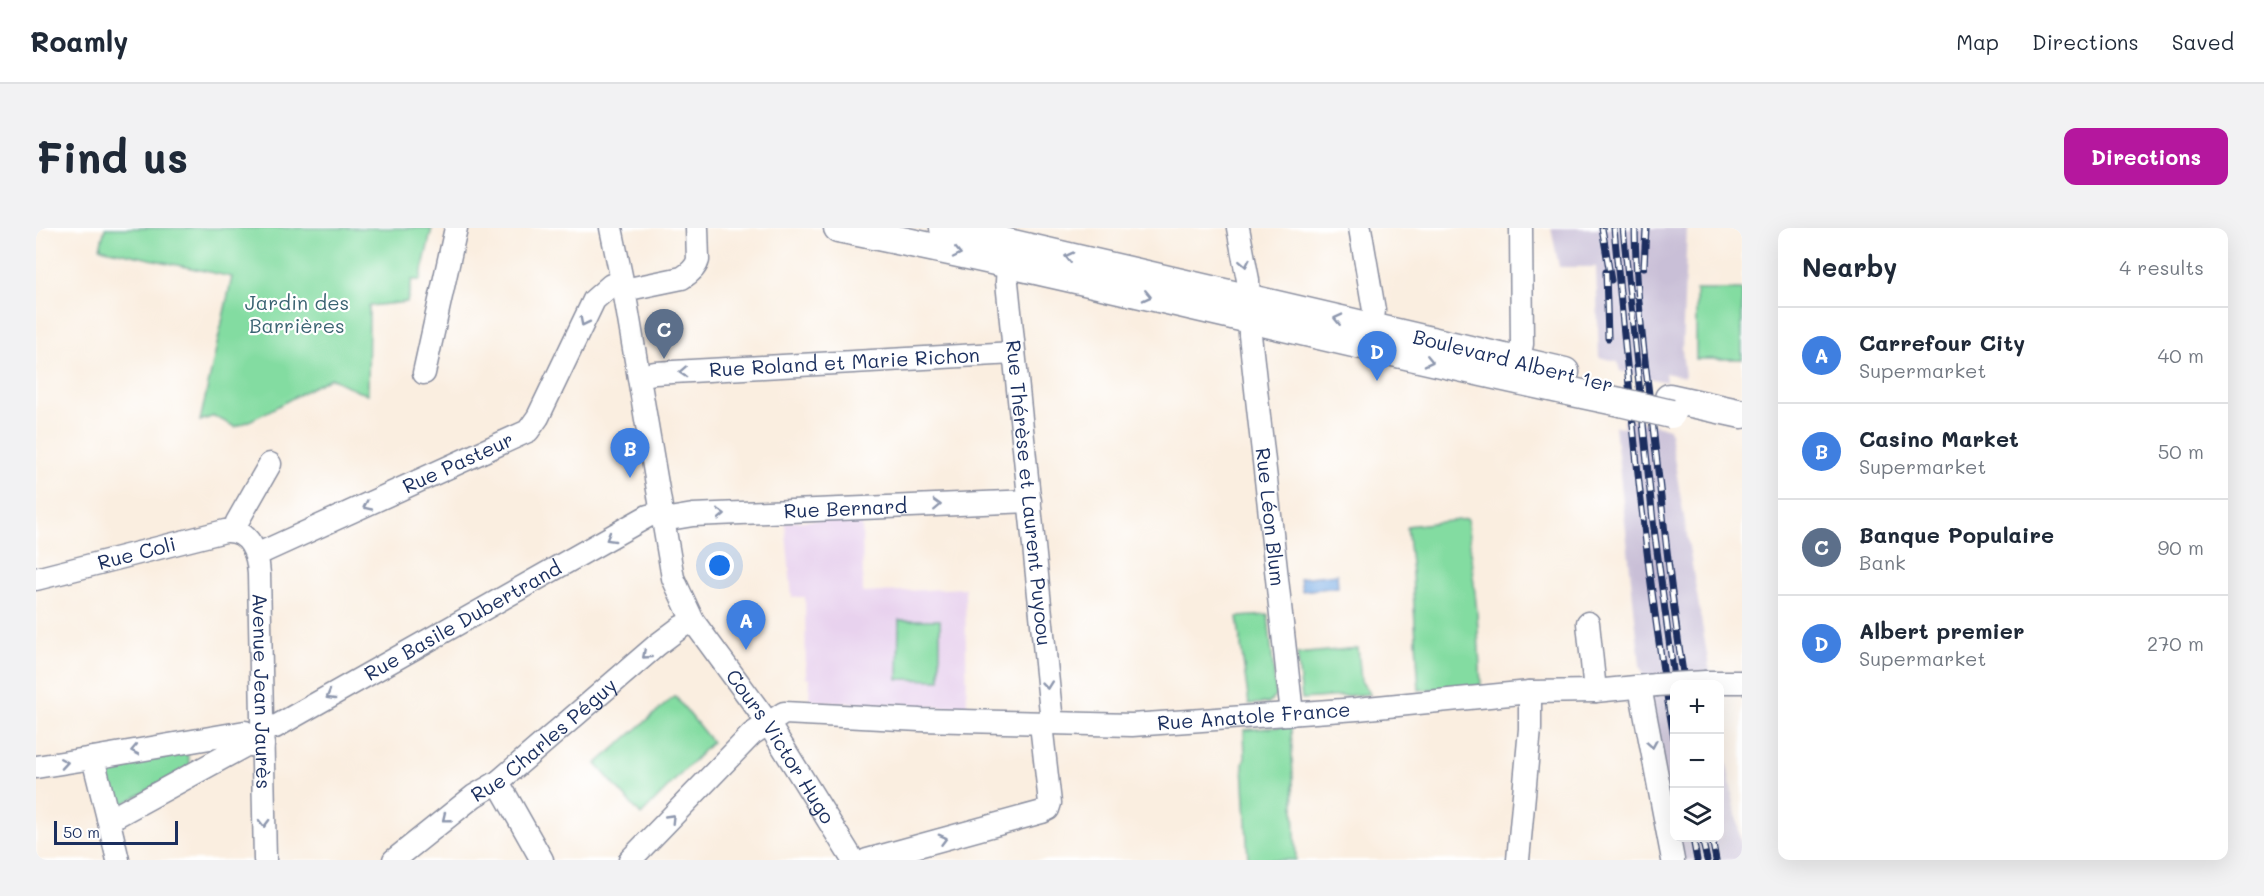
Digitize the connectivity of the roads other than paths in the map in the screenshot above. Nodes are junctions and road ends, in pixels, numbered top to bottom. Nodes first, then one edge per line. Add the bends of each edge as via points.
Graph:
1 (456, 228) edge
2 (611, 228) edge
3 (697, 228) edge
4 (838, 228) edge
5 (944, 228) edge
6 (1238, 228) edge
7 (1360, 228) edge
8 (1521, 228) edge
9 (1008, 264) junction
10 (623, 287) junction
11 (1249, 309) junction
12 (1372, 327) junction
13 (1014, 353) junction
14 (1518, 360) junction
15 (424, 373) dead end
16 (639, 376) junction
17 (1620, 394) junction
18 (1670, 406) junction
19 (1742, 414) edge
20 (1742, 430) edge
21 (270, 464) dead end
22 (1030, 501) junction
23 (663, 517) junction
24 (236, 531) junction
25 (256, 555) junction
26 (36, 579) edge
27 (693, 621) junction
28 (1588, 623) dead end
29 (1742, 682) edge
30 (1648, 686) junction
31 (1595, 691) junction
32 (1530, 692) junction
33 (1292, 714) junction
34 (1048, 722) junction
35 (768, 723) junction
36 (257, 735) junction
37 (193, 741) junction
38 (93, 758) junction
39 (36, 767) edge
40 (203, 769) junction
41 (498, 782) junction
42 (108, 818) junction
43 (118, 860) edge
44 (265, 860) edge
45 (394, 860) edge
46 (542, 860) edge
47 (630, 860) edge
48 (853, 860) edge
49 (867, 860) edge
50 (1518, 860) edge
51 (1673, 860) edge

1 - 15 street
2 - 10 street, Cours Victor Hugo
3 - 10 street, Rue Pasteur via 698,260 688,274
4 -> 9 main road, Boulevard Albert 1er
11 -> 5 main road, Boulevard Albert 1er
6 -> 11 street, Rue Léon Blum
7 - 12 street via 1374,310
8 - 14 street via 1522,344
9 -> 11 main road, Boulevard Albert 1er
9 - 13 street, Rue Thérèse et Laurent Puyoou
10 - 16 street, Cours Victor Hugo
10 -> 25 street, Rue Pasteur via 611,285 594,300 528,431
12 -> 11 main road, Boulevard Albert 1er via 1277,305
11 -> 17 main road, Boulevard Albert 1er via 1515,381
11 - 33 street, Rue Léon Blum
12 - 14 main road, Boulevard Albert 1er
13 -> 16 street, Rue Roland et Marie Richon
13 - 22 street, Rue Thérèse et Laurent Puyoou
14 - 17 main road, Boulevard Albert 1er
16 - 23 street, Cours Victor Hugo
17 - 18 main road, Boulevard Albert 1er
18 - 19 main road, Boulevard Albert 1er
18 - 20 main road, Boulevard Albert 1er
21 - 24 street via 240,515
23 -> 22 street, Rue Bernard
22 -> 34 street, Rue Thérèse et Laurent Puyoou
23 - 27 street, Cours Victor Hugo via 673,578
23 -> 36 street, Rue Basile Dubertrand via 648,516
24 - 25 street via 250,542
24 - 26 street, Rue Coli
25 - 36 street, Avenue Jean Jaurès
27 - 35 street, Cours Victor Hugo
27 -> 41 street, Rue Charles Péguy via 657,645
28 - 31 street
29 - 30 street, Rue Anatole France, bridge
30 - 31 street, Rue Anatole France
30 -> 51 street
31 - 32 street, Rue Anatole France
32 - 33 street, Rue Anatole France
32 - 50 street
33 - 34 street, Rue Anatole France via 1132,725
34 - 35 street, Rue Anatole France via 784,713
49 -> 34 street, Rue Thérèse et Laurent Puyoou via 1048,808 1042,733
47 -> 35 street, Rue Anatole France via 752,734
35 - 48 street, Cours Victor Hugo
36 - 37 street
36 - 40 street
36 -> 44 street, Avenue Jean Jaurès
37 -> 38 street
37 - 40 street
39 -> 38 street
38 - 42 street
40 - 42 street
41 -> 45 street, Rue Charles Péguy via 474,796
41 - 46 street
42 - 43 street

